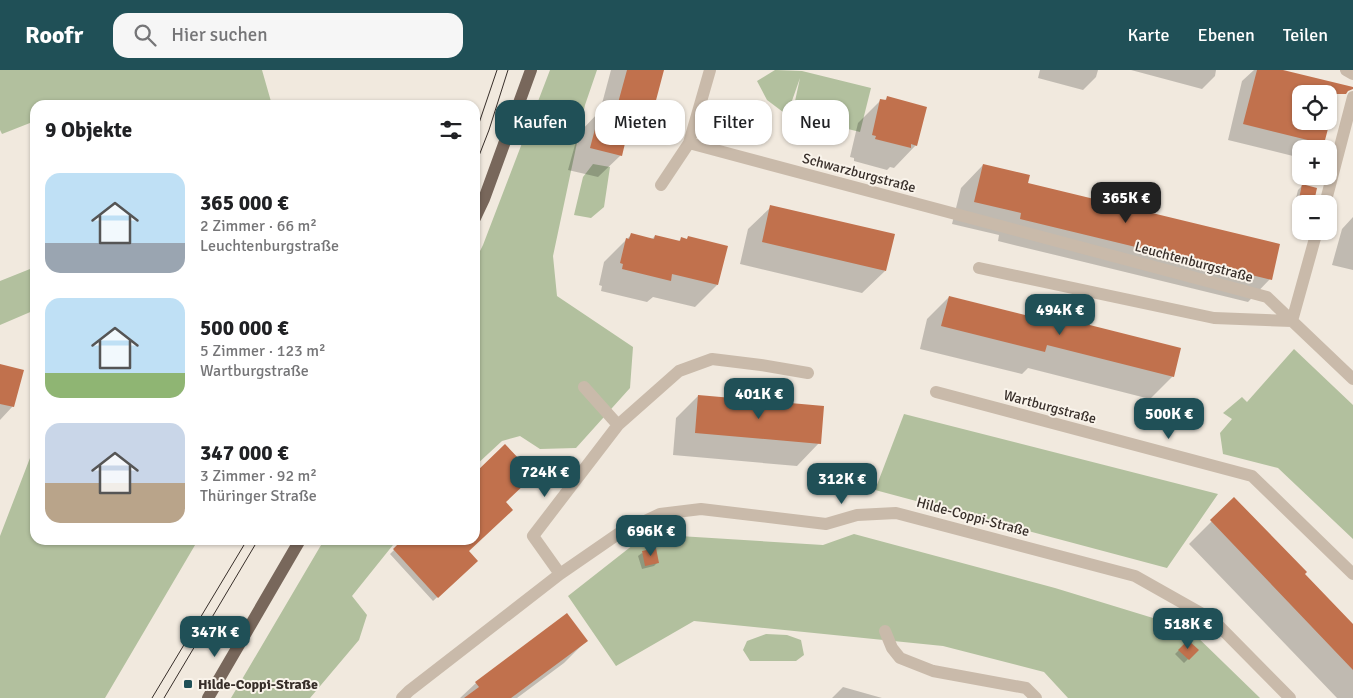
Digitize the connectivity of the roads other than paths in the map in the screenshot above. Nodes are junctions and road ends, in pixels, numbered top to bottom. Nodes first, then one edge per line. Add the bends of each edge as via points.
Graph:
1 (531, 70) edge
2 (710, 70) edge
3 (1346, 70) edge
4 (1353, 74) edge
5 (1353, 97) edge
6 (690, 144) junction
7 (661, 185) dead end
8 (1327, 195) edge
9 (480, 207) edge
10 (934, 208) joint
11 (1314, 240) edge
12 (979, 268) dead end
13 (1292, 321) junction
14 (808, 373) dead end
15 (1353, 379) edge
16 (584, 387) dead end
17 (936, 392) dead end
18 (618, 425) junction
19 (297, 545) edge
20 (560, 574) junction
21 (1353, 574) edge
22 (885, 631) dead end
23 (208, 698) edge
24 (402, 698) edge
25 (1036, 698) edge
26 (1290, 698) edge

1 - 9 main road
2 - 6 street
3 - 4 street
5 - 8 street
6 - 7 street
6 - 10 street, Schwarzburgstraße
10 - 13 street, Leuchtenburgstraße via 1268,297
11 - 13 street
12 - 13 street via 1214,318
13 - 15 street, Leuchtenburgstraße
14 - 18 street via 712,359 679,371
16 - 18 street
17 - 21 street, Wartburgstraße via 1252,476
18 - 20 street via 533,536
19 - 23 main road
20 - 24 street, Hilde-Coppi-Straße
20 - 26 street, Hilde-Coppi-Straße via 618,534 660,514 701,510 826,524 857,515 896,513 1135,576 1214,620
22 - 25 street via 900,658 933,671 1026,688

